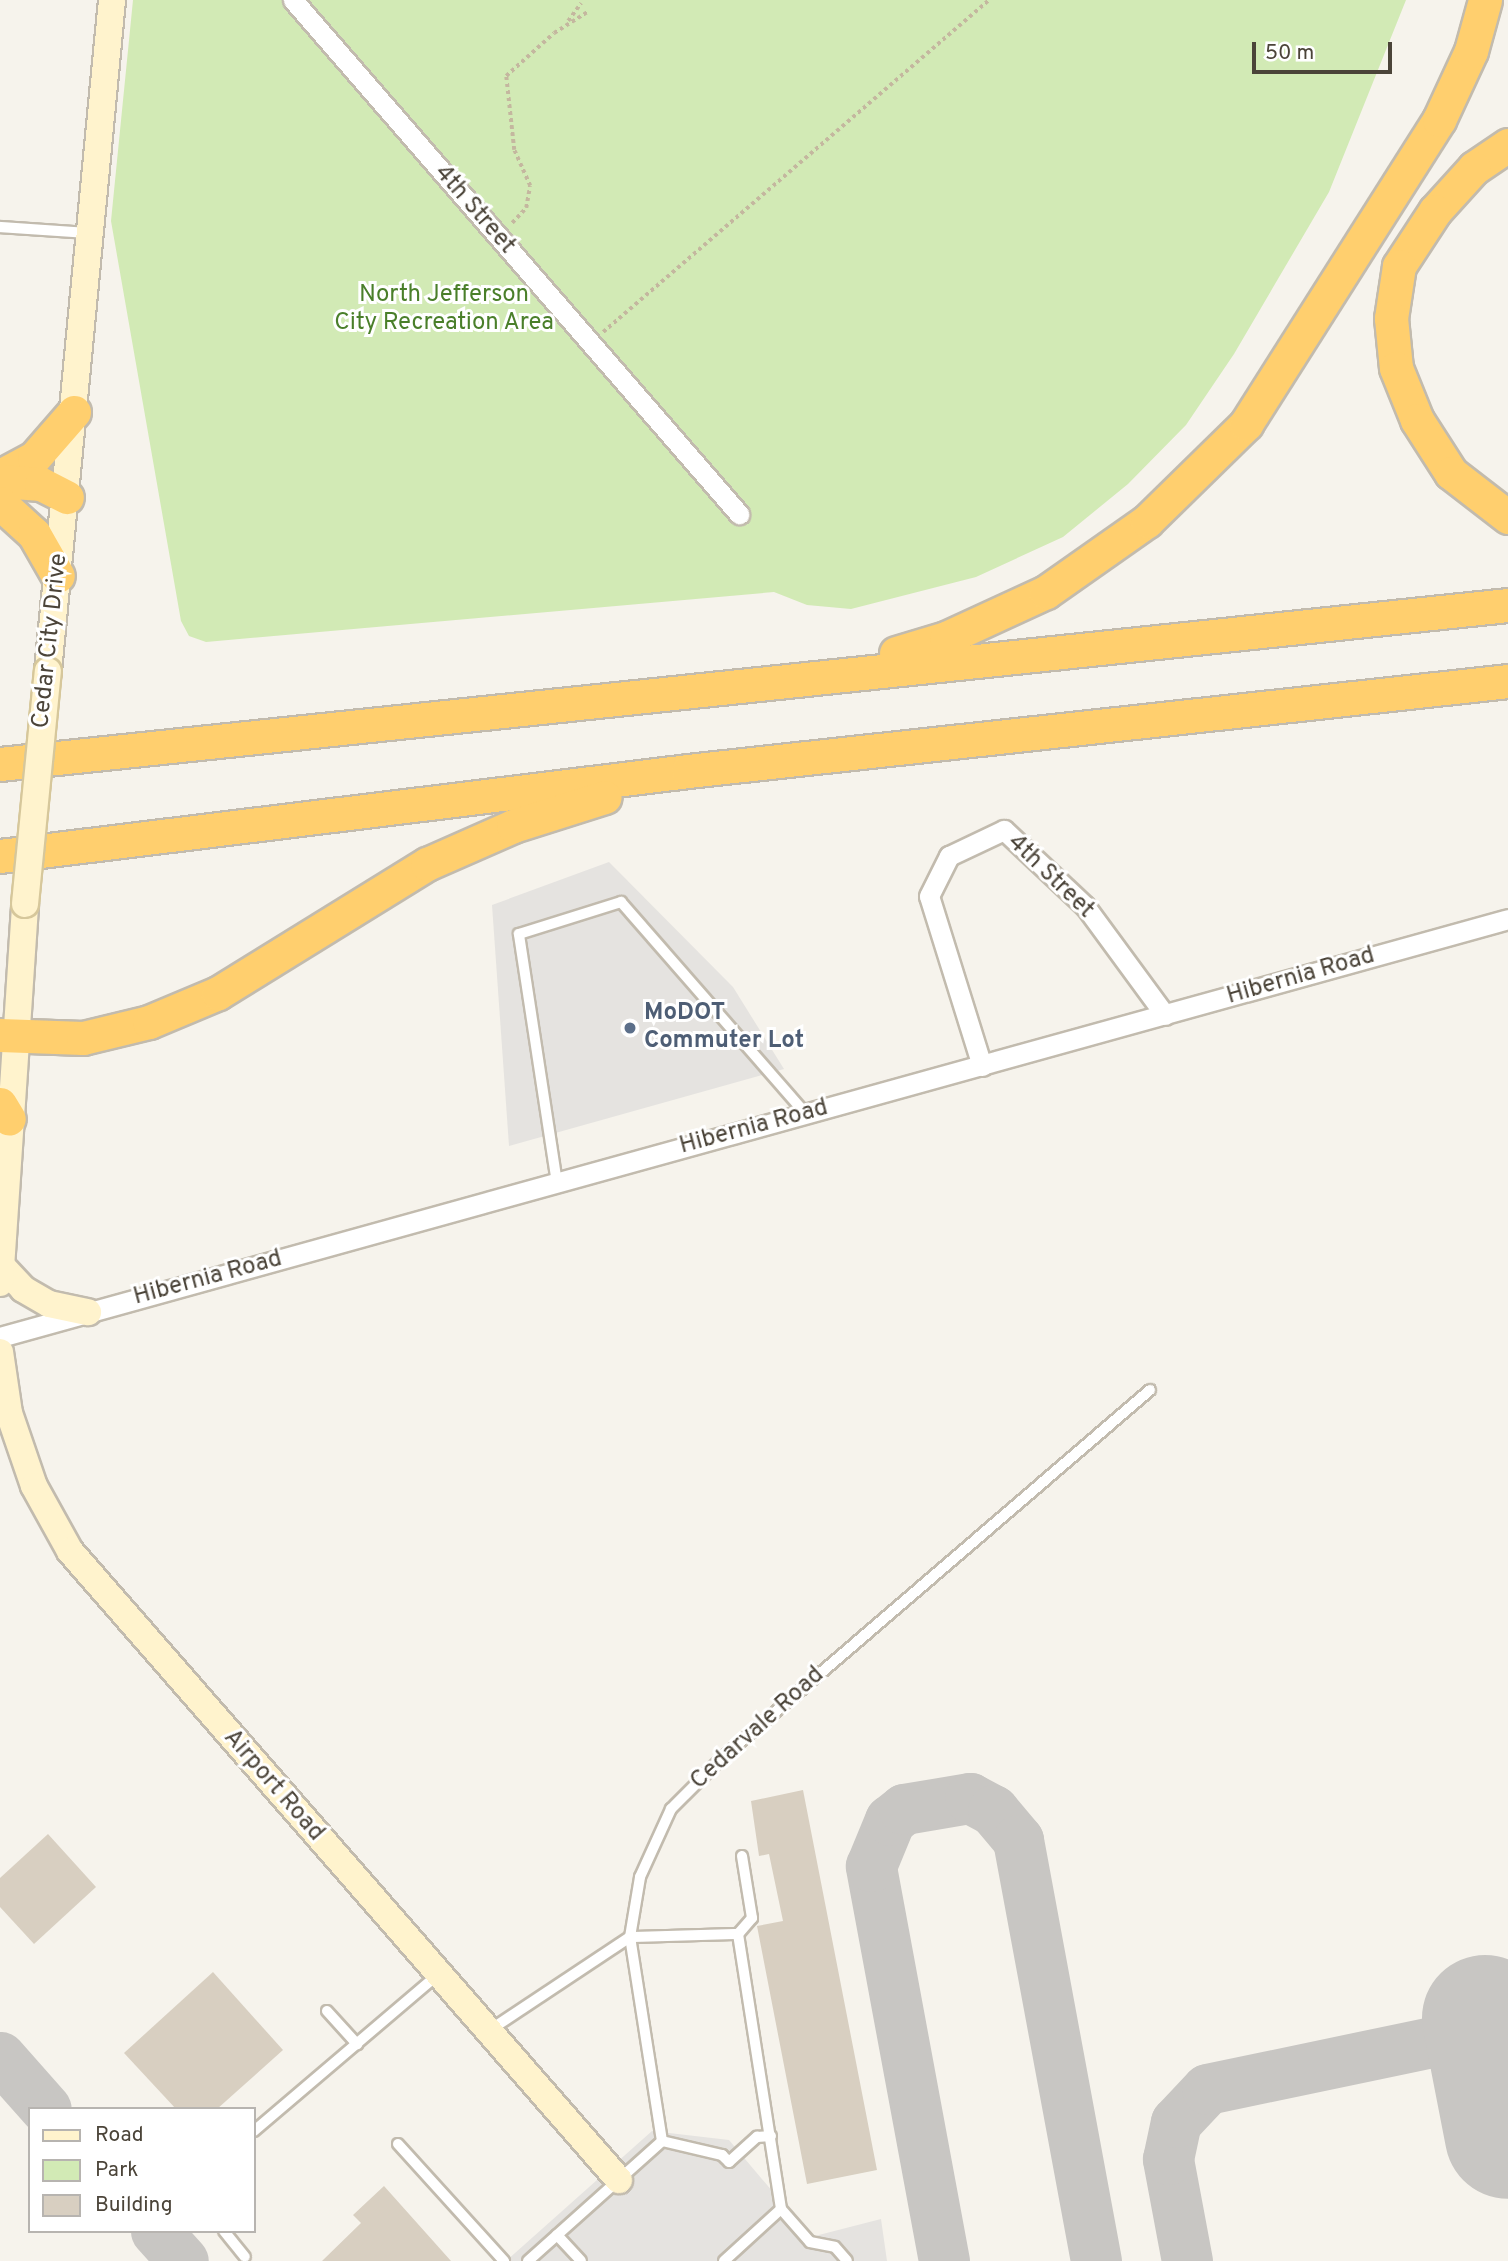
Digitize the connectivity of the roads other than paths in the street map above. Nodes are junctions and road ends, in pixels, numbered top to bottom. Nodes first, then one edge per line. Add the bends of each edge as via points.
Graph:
1 (112, 0) edge
2 (293, 0) edge
3 (1485, 0) edge
4 (1508, 145) edge
5 (0, 227) edge
6 (91, 233) junction
7 (74, 412) junction
8 (0, 478) edge
9 (67, 497) junction
10 (0, 501) edge
11 (739, 514) dead end
12 (1508, 517) edge
13 (58, 576) junction
14 (1508, 605) edge
15 (823, 676) junction
16 (1508, 681) edge
17 (1449, 688) junction
18 (1508, 692) edge
19 (0, 764) edge
20 (688, 771) junction
21 (0, 856) edge
22 (1508, 919) edge
23 (1165, 1014) junction
24 (8, 1037) edge
25 (982, 1066) junction
26 (5, 1112) edge
27 (807, 1114) junction
28 (557, 1183) junction
29 (0, 1264) edge
30 (0, 1283) edge
31 (88, 1312) junction
32 (0, 1337) edge
33 (0, 1352) edge
34 (1150, 1390) dead end
35 (742, 1856) dead end
36 (738, 1934) junction
37 (630, 1937) junction
38 (438, 1974) junction
39 (327, 2011) dead end
40 (487, 2032) junction
41 (357, 2044) junction
42 (256, 2130) edge
43 (771, 2136) junction
44 (662, 2141) junction
45 (398, 2144) dead end
46 (619, 2180) junction
47 (781, 2209) junction
48 (226, 2233) edge
49 (557, 2235) junction
50 (245, 2257) dead end
51 (504, 2261) edge
52 (528, 2261) edge
53 (581, 2261) edge
54 (724, 2261) edge
55 (847, 2261) edge

1 - 6 street, Cedar City Drive
2 - 11 street, 4th Street
3 - 15 highway via 1471,51 1439,120 1245,424 1196,478 1147,521 1046,592 946,638
4 - 12 highway via 1474,168 1435,211 1399,266 1391,318 1396,368 1417,420 1451,473
5 - 6 lane
6 - 7 street, Cedar City Drive
7 - 8 highway via 34,458
7 - 9 street, Cedar City Drive
8 - 9 highway via 41,484
9 - 10 highway via 43,503
9 - 13 street, Cedar City Drive
10 - 13 highway via 34,534
13 - 24 street, Cedar City Drive, bridge
14 - 15 highway
15 - 19 highway
16 - 17 highway
17 - 18 highway
17 - 20 highway
20 - 21 highway
20 - 24 highway via 513,826 427,864 218,993 149,1022 83,1038
22 - 23 street, Hibernia Road
23 - 25 street, Hibernia Road
23 - 25 street, 4th Street via 1085,906 1004,831 949,856 929,896
24 - 26 street, Cedar City Drive
25 - 27 street, Hibernia Road
26 - 29 street, Cedar City Drive
27 - 28 street, Hibernia Road
27 - 28 lane via 621,902 519,934
28 - 31 street, Hibernia Road
29 - 30 street, Cedar City Drive
29 - 31 street via 23,1289 49,1304
31 - 32 street, Hibernia Road
33 - 38 street, Airport Road via 9,1413 34,1486 70,1552
34 - 37 lane, Cedarvale Road via 723,1756 671,1809 640,1877
35 - 36 lane via 752,1917
36 - 37 lane
36 - 43 lane
37 - 40 lane
37 - 44 lane, Cedarvale Road
38 - 40 street, Airport Road
38 - 41 lane
39 - 41 lane
40 - 46 street, Airport Road
41 - 42 lane
43 - 44 lane via 757,2137 729,2162 722,2155
43 - 47 lane
44 - 46 lane
45 - 51 lane
46 - 49 lane
47 - 54 lane
47 - 55 lane via 810,2242 835,2247
48 - 50 lane
49 - 52 lane
49 - 53 lane

